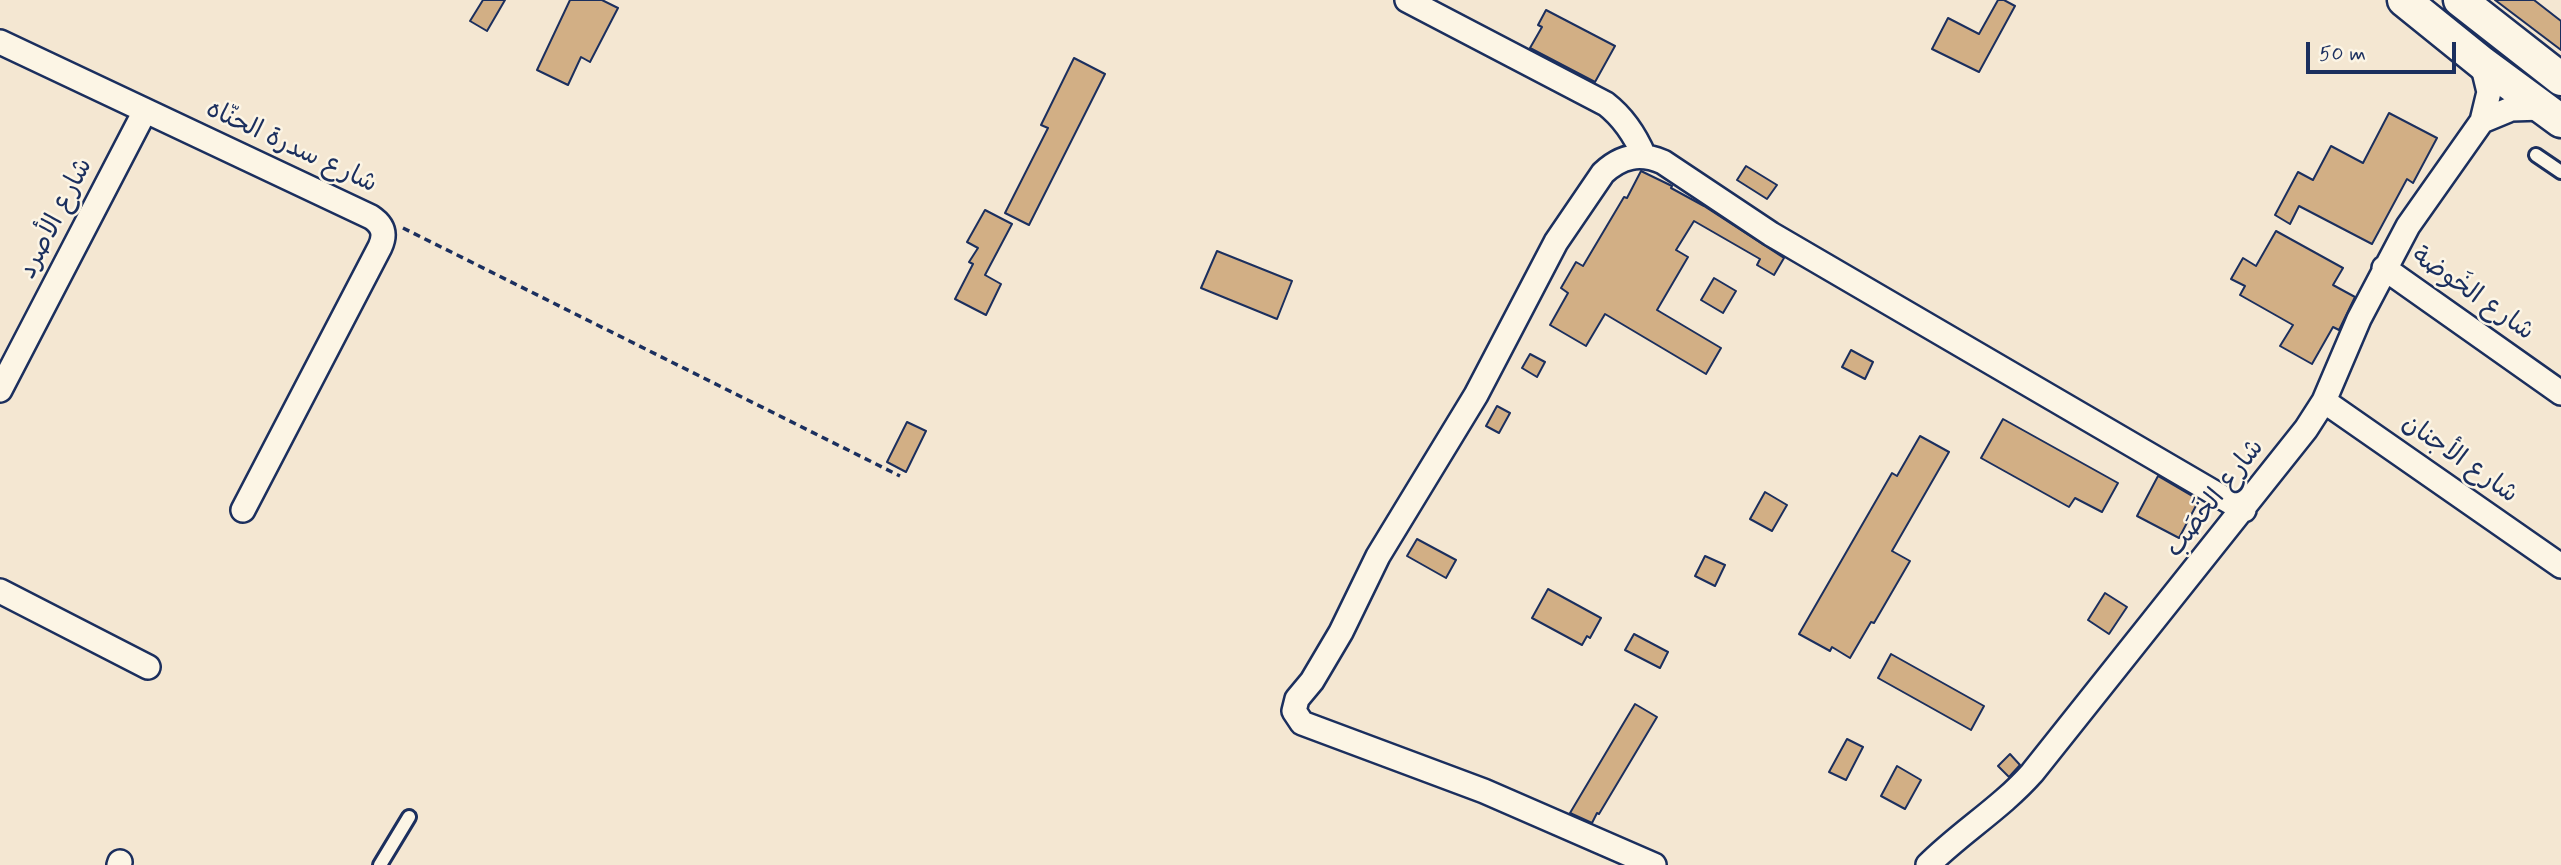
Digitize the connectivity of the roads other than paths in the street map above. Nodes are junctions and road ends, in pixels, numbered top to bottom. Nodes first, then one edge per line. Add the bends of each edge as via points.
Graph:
1 (1407, 0) edge
2 (2404, 0) edge
3 (2460, 0) edge
4 (0, 42) edge
5 (2482, 63) junction
6 (2561, 79) edge
7 (145, 111) junction
8 (2552, 114) edge
9 (2482, 121) junction
10 (2536, 155) dead end
11 (1644, 156) junction
12 (2561, 172) edge
13 (2385, 268) junction
14 (0, 390) edge
15 (2561, 393) edge
16 (2324, 401) junction
17 (243, 510) dead end
18 (2244, 510) junction
19 (2561, 566) edge
20 (0, 591) edge
21 (148, 667) dead end
22 (409, 817) dead end
23 (380, 865) edge
24 (1654, 865) edge
25 (1928, 865) edge

1 - 11 street via 1606,104 1628,125
2 - 5 main road
3 - 6 main road
4 - 7 street, شارع سدرة الحنّاه
5 - 8 main road
5 - 9 street, شارع الخَصَب via 2489,92
7 - 14 street, شارع الأصرد
7 - 17 street, شارع سدرة الحنّاه via 377,221 384,233
8 - 9 street via 2511,109
9 - 13 street, شارع الخَصَب via 2420,205
10 - 12 lane
11 - 18 street via 1663,162 1771,234
11 - 24 street via 1622,159 1603,173 1556,242 1476,395 1378,556 1332,648 1294,710 1302,723 1484,791
13 - 15 street, شارع الخَوضة
13 - 16 street, شارع الخَصَب
16 - 18 street, شارع الخَصَب
16 - 19 street, شارع الأجنان
18 - 25 street, شارع الخَصَب via 2032,773
20 - 21 street
22 - 23 lane

